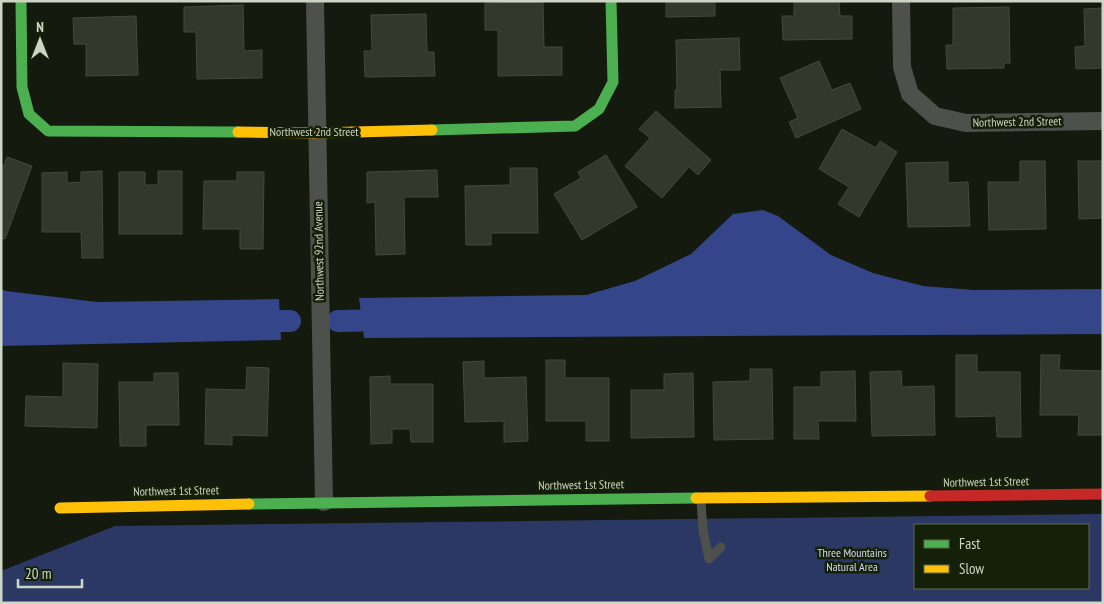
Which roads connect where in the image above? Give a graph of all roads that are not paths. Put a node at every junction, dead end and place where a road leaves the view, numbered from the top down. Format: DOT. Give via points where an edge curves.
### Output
graph roads {
  1 [pos="21,1"];
  2 [pos="315,1"];
  3 [pos="611,1"];
  4 [pos="901,1"];
  5 [pos="1103,121"];
  6 [pos="316,133"];
  7 [pos="1103,494"];
  8 [pos="701,498"];
  9 [pos="324,502"];
  10 [pos="60,508"];
  11 [pos="721,547"];
  1 -- 6 [label="street, Northwest 2nd Street" via="22,87 30,114 48,131"];
  2 -- 6 [label="street, Northwest 92nd Avenue"];
  3 -- 6 [label="street, Northwest 2nd Street" via="612,82 599,109 575,126"];
  4 -- 5 [label="street, Northwest 2nd Street" via="902,67 910,94 936,116 966,123"];
  6 -- 9 [label="street, Northwest 92nd Avenue"];
  7 -- 8 [label="street, Northwest 1st Street"];
  8 -- 9 [label="street, Northwest 1st Street"];
  8 -- 11 [label="lane" via="702,530 709,560"];
  9 -- 10 [label="street, Northwest 1st Street"];
}
